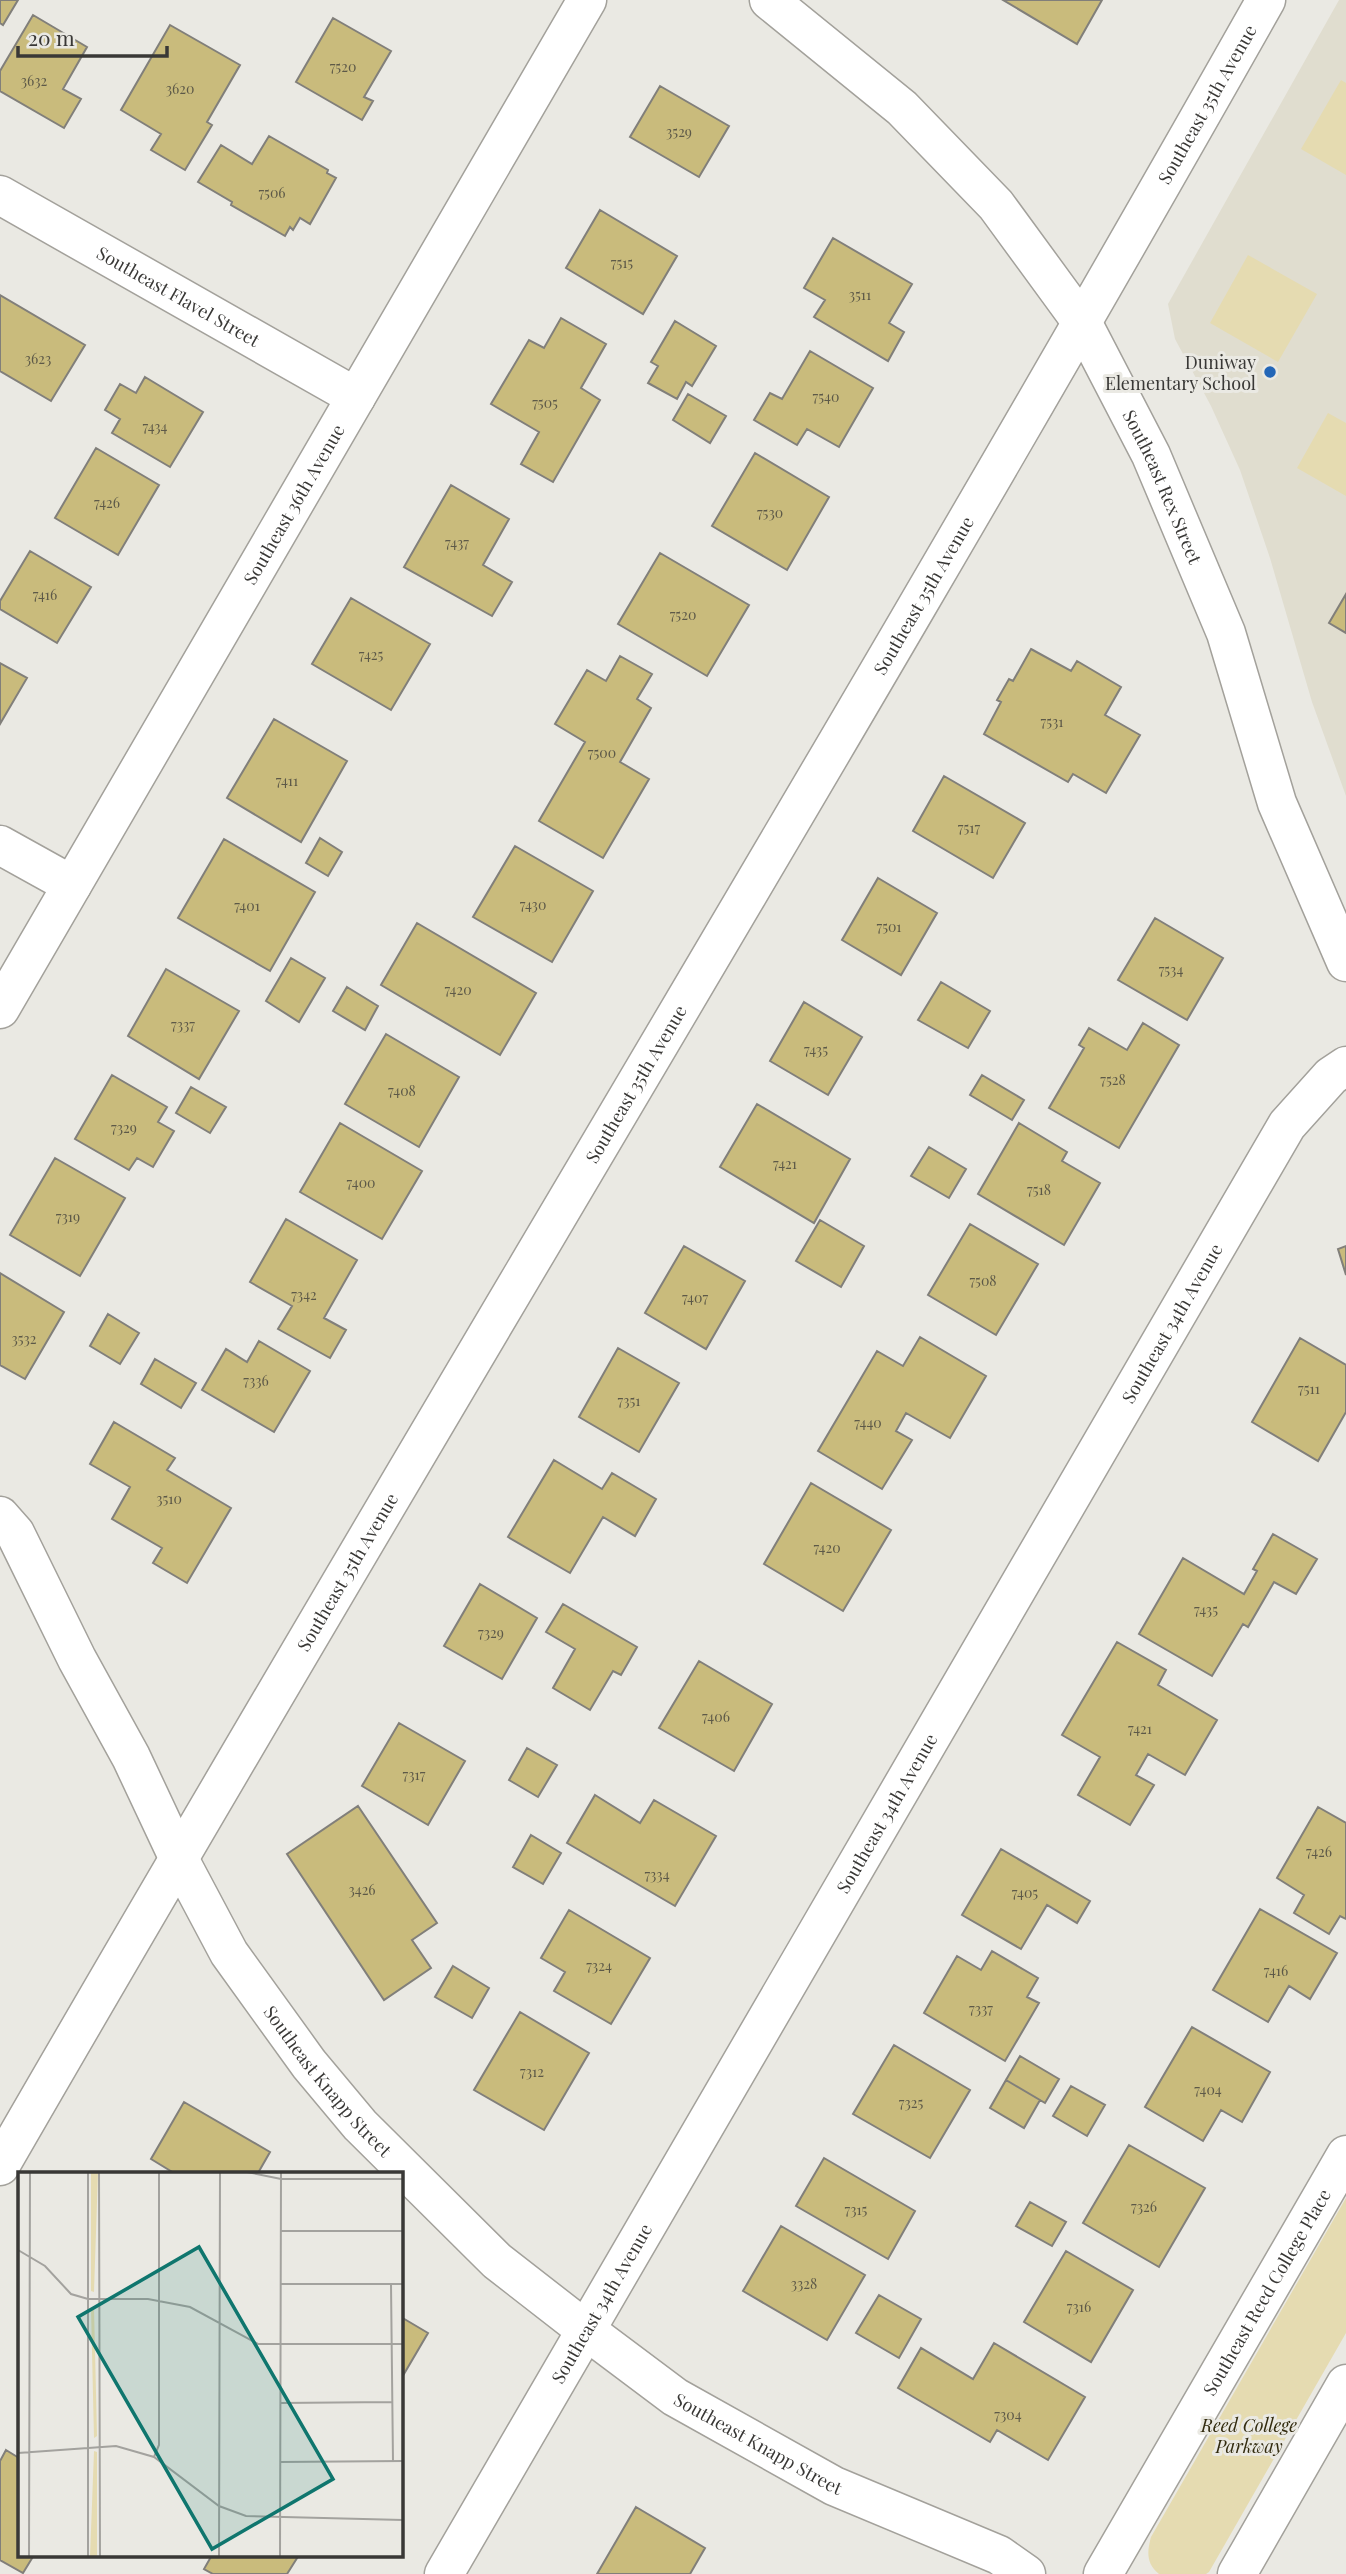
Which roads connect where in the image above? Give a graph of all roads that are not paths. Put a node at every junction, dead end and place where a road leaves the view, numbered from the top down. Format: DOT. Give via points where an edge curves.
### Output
graph roads {
  1 [pos="587,0"];
  2 [pos="769,0"];
  3 [pos="1266,0"];
  4 [pos="0,195"];
  5 [pos="1083,324"];
  6 [pos="356,397"];
  7 [pos="0,845"];
  8 [pos="72,886"];
  9 [pos="1346,962"];
  10 [pos="0,1009"];
  11 [pos="1346,1066"];
  12 [pos="0,1516"];
  13 [pos="178,1857"];
  14 [pos="1346,2155"];
  15 [pos="0,2166"];
  16 [pos="587,2331"];
  17 [pos="1346,2384"];
  18 [pos="444,2574"];
  19 [pos="1026,2574"];
  20 [pos="1103,2574"];
  21 [pos="1237,2574"];
  1 -- 6 [label="street, Southeast 36th Avenue"];
  2 -- 5 [label="street, Southeast Rex Street" via="902,108 996,205"];
  3 -- 5 [label="street, Southeast 35th Avenue"];
  4 -- 6 [label="street, Southeast Flavel Street"];
  5 -- 9 [label="street, Southeast Rex Street" via="1151,455 1226,633 1277,803"];
  5 -- 13 [label="street, Southeast 35th Avenue"];
  6 -- 8 [label="street, Southeast 36th Avenue"];
  7 -- 8 [label="street"];
  8 -- 10 [label="street, Southeast 36th Avenue"];
  11 -- 16 [label="street, Southeast 34th Avenue" via="1331,1076 1287,1125"];
  12 -- 13 [label="street, Southeast Knapp Street" via="15,1533"];
  13 -- 15 [label="street, Southeast 35th Avenue"];
  13 -- 16 [label="street, Southeast Knapp Street" via="229,1953 360,2126 497,2261"];
  14 -- 20 [label="street, Southeast Reed College Place"];
  16 -- 18 [label="street, Southeast 34th Avenue"];
  16 -- 19 [label="street, Southeast Knapp Street" via="675,2397 834,2486 999,2555"];
  17 -- 21 [label="street"];
}
